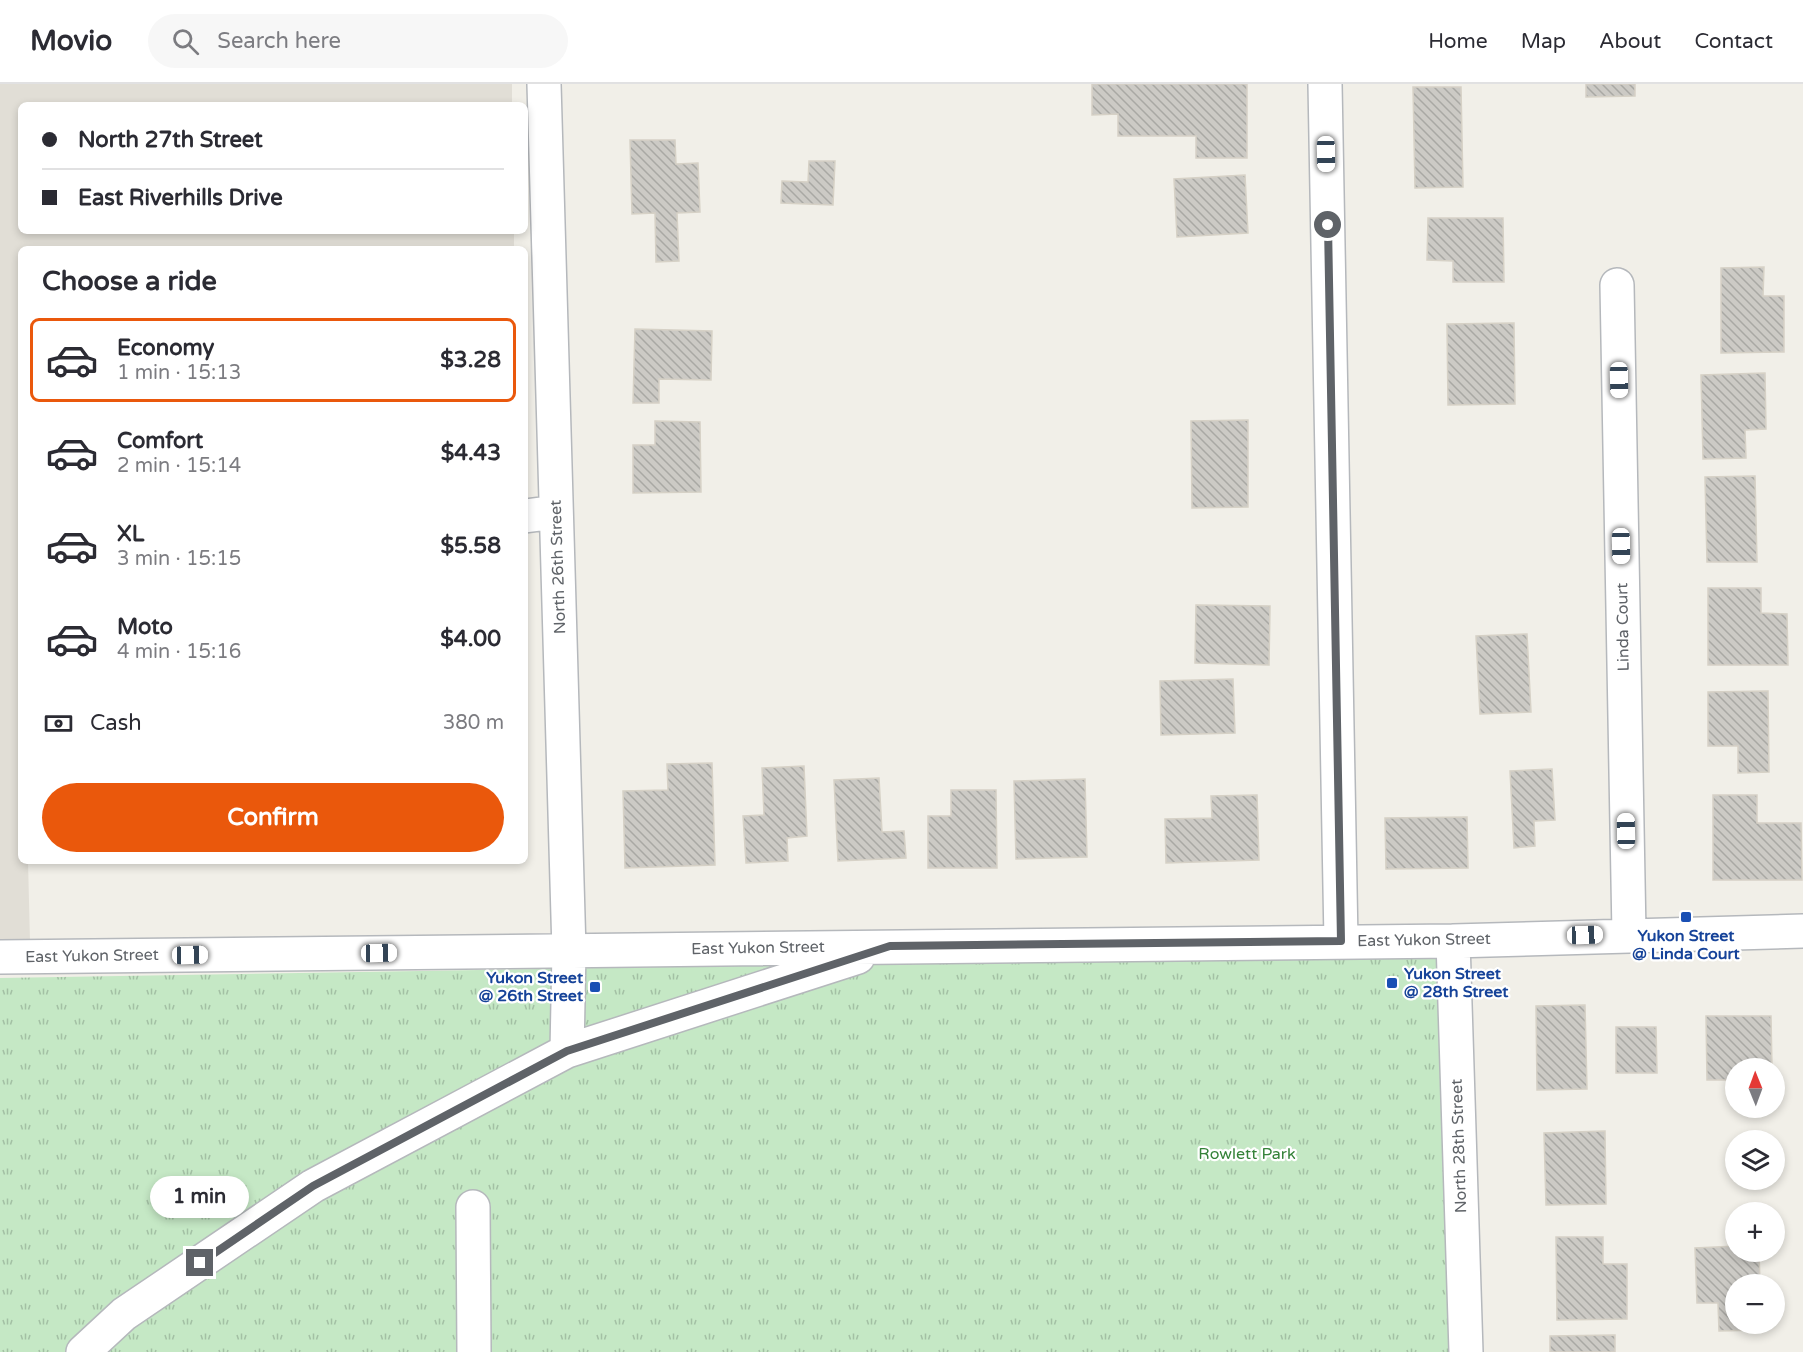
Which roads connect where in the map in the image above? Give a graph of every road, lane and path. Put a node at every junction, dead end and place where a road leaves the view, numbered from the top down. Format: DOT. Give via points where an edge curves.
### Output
graph roads {
  1 [pos="544,84"];
  2 [pos="1325,84"];
  3 [pos="1617,285"];
  4 [pos="541,514"];
  5 [pos="1803,931"];
  6 [pos="1629,934"];
  7 [pos="1341,941"];
  8 [pos="1453,941"];
  9 [pos="890,946"];
  10 [pos="569,951"];
  11 [pos="0,957"];
  12 [pos="567,1051"];
  13 [pos="473,1208"];
  14 [pos="83,1352"];
  15 [pos="474,1352"];
  16 [pos="1466,1352"];
  1 -- 4 [label="street, North 26th Street"];
  2 -- 7 [label="street"];
  3 -- 6 [label="street, Linda Court"];
  4 -- 10 [label="street, North 26th Street"];
  5 -- 6 [label="street, East Yukon Street"];
  6 -- 8 [label="street, East Yukon Street"];
  7 -- 8 [label="street, East Yukon Street"];
  7 -- 9 [label="street, East Yukon Street"];
  8 -- 16 [label="street, North 28th Street"];
  9 -- 10 [label="street, East Yukon Street"];
  9 -- 12 [label="street"];
  10 -- 11 [label="street, East Yukon Street"];
  10 -- 12 [label="street, North 26th Street"];
  12 -- 14 [label="street" via="313,1186 124,1314"];
  13 -- 15 [label="street"];
}
